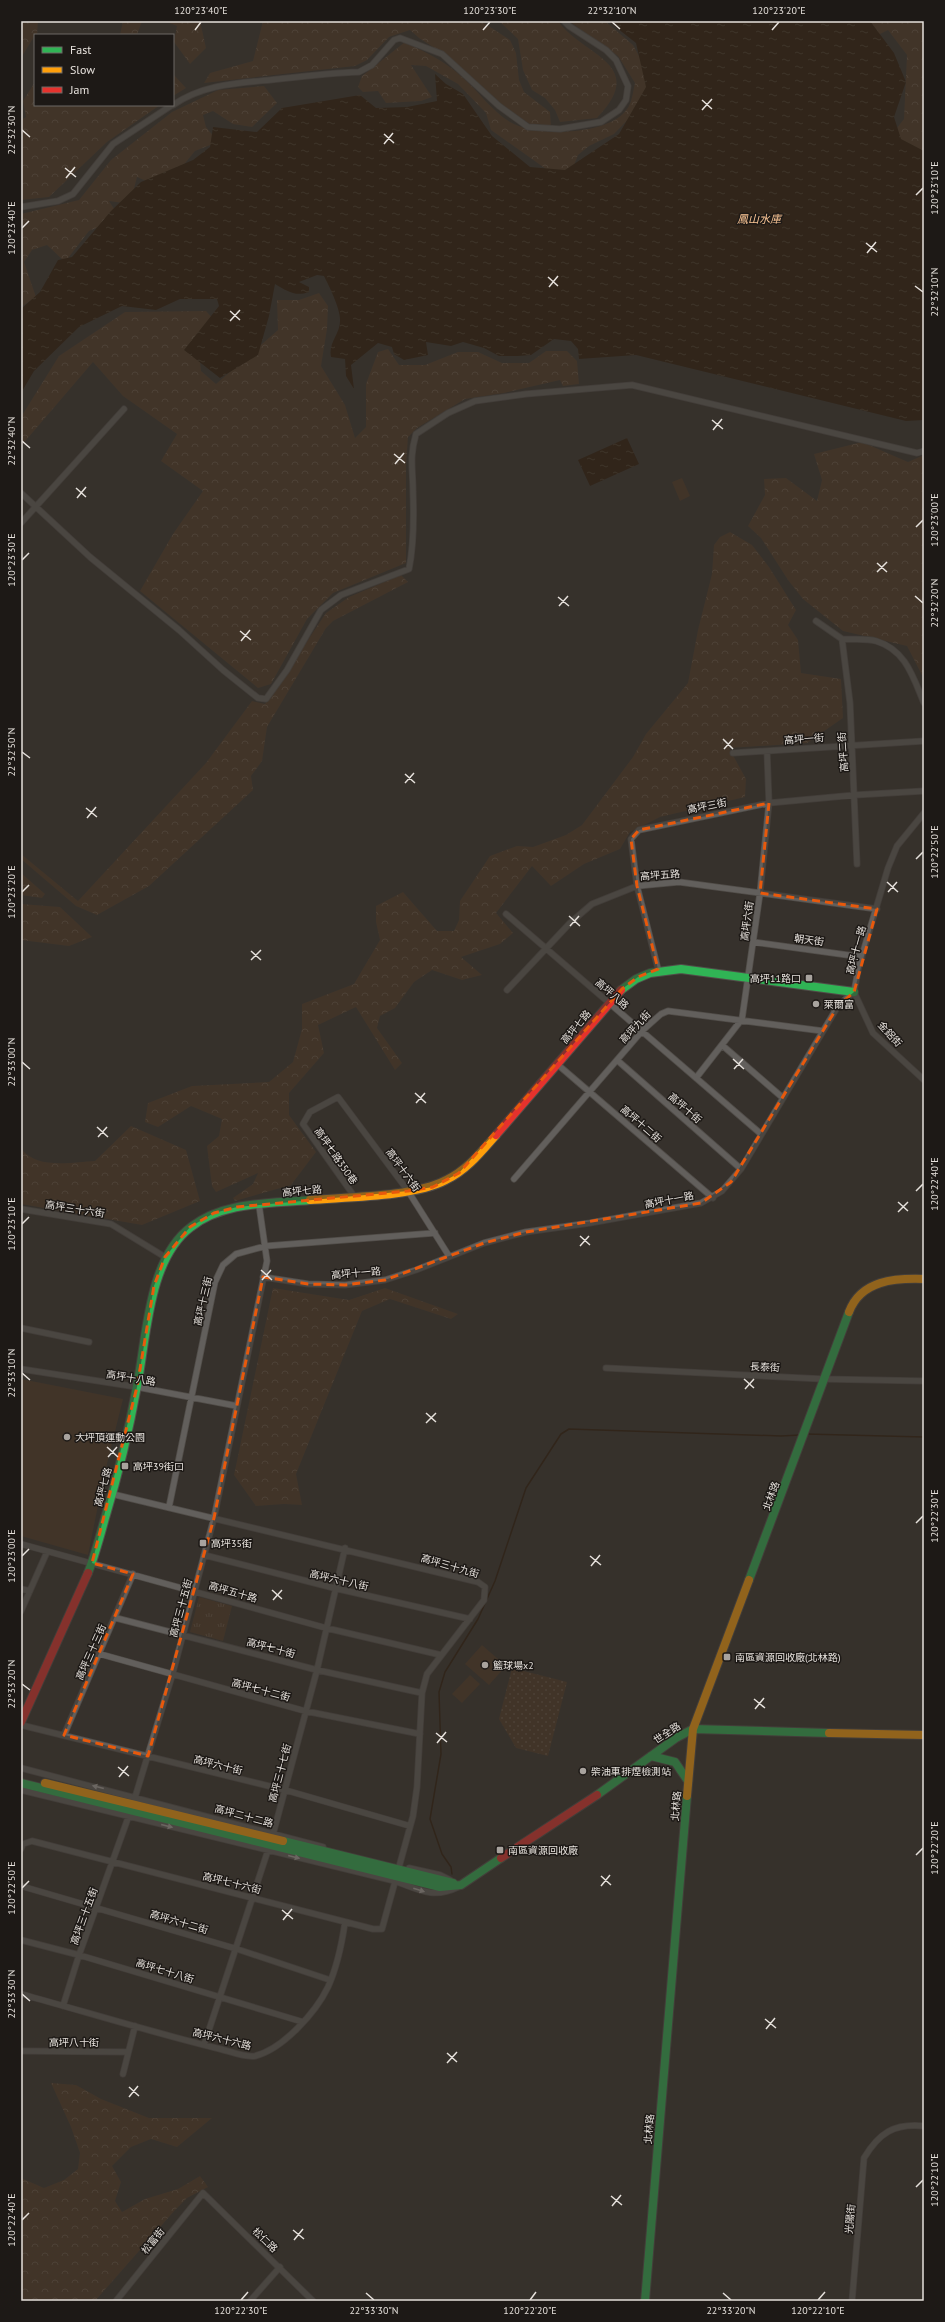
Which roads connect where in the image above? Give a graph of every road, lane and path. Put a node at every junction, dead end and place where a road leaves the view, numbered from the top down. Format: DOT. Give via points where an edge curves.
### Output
graph roads {
  1 [pos="564,21"];
  2 [pos="174,104"];
  3 [pos="171,106"];
  4 [pos="21,207"];
  5 [pos="124,409"];
  6 [pos="924,451"];
  7 [pos="21,494"];
  8 [pos="35,507"];
  9 [pos="21,523"];
  10 [pos="816,621"];
  11 [pos="842,639"];
  12 [pos="924,703"];
  13 [pos="924,741"];
  14 [pos="850,745"];
  15 [pos="767,751"];
  16 [pos="733,753"];
  17 [pos="924,791"];
  18 [pos="855,795"];
  19 [pos="769,803"];
  20 [pos="924,813"];
  21 [pos="857,864"];
  22 [pos="637,886"];
  23 [pos="760,893"];
  24 [pos="877,909"];
  25 [pos="506,914"];
  26 [pos="753,942"];
  27 [pos="546,948"];
  28 [pos="862,957"];
  29 [pos="658,970"];
  30 [pos="749,977"];
  31 [pos="507,990"];
  32 [pos="854,992"];
  33 [pos="609,1003"];
  34 [pos="742,1019"];
  35 [pos="642,1031"];
  36 [pos="824,1031"];
  37 [pos="722,1045"];
  38 [pos="617,1060"];
  39 [pos="557,1064"];
  40 [pos="696,1078"];
  41 [pos="924,1080"];
  42 [pos="589,1092"];
  43 [pos="338,1097"];
  44 [pos="783,1098"];
  45 [pos="761,1134"];
  46 [pos="741,1168"];
  47 [pos="514,1179"];
  48 [pos="408,1191"];
  49 [pos="354,1196"];
  50 [pos="713,1198"];
  51 [pos="260,1205"];
  52 [pos="21,1209"];
  53 [pos="435,1233"];
  54 [pos="266,1246"];
  55 [pos="449,1256"];
  56 [pos="165,1257"];
  57 [pos="263,1277"];
  58 [pos="924,1278"];
  59 [pos="21,1328"];
  60 [pos="89,1342"];
  61 [pos="606,1368"];
  62 [pos="21,1369"];
  63 [pos="823,1379"];
  64 [pos="924,1381"];
  65 [pos="137,1387"];
  66 [pos="192,1398"];
  67 [pos="237,1406"];
  68 [pos="112,1494"];
  69 [pos="169,1508"];
  70 [pos="214,1518"];
  71 [pos="21,1544"];
  72 [pos="345,1548"];
  73 [pos="47,1552"];
  74 [pos="204,1555"];
  75 [pos="92,1563"];
  76 [pos="133,1574"];
  77 [pos="334,1588"];
  78 [pos="21,1589"];
  79 [pos="30,1591"];
  80 [pos="195,1591"];
  81 [pos="21,1611"];
  82 [pos="116,1618"];
  83 [pos="470,1618"];
  84 [pos="326,1628"];
  85 [pos="184,1634"];
  86 [pos="100,1654"];
  87 [pos="441,1655"];
  88 [pos="317,1670"];
  89 [pos="172,1676"];
  90 [pos="422,1693"];
  91 [pos="305,1711"];
  92 [pos="21,1722"];
  93 [pos="21,1725"];
  94 [pos="693,1729"];
  95 [pos="420,1734"];
  96 [pos="64,1735"];
  97 [pos="924,1735"];
  98 [pos="148,1756"];
  99 [pos="651,1756"];
  100 [pos="21,1768"];
  101 [pos="21,1777"];
  102 [pos="688,1780"];
  103 [pos="21,1783"];
  104 [pos="21,1790"];
  105 [pos="285,1790"];
  106 [pos="133,1807"];
  107 [pos="410,1826"];
  108 [pos="271,1842"];
  109 [pos="21,1849"];
  110 [pos="113,1862"];
  111 [pos="397,1873"];
  112 [pos="461,1885"];
  113 [pos="21,1886"];
  114 [pos="253,1898"];
  115 [pos="97,1908"];
  116 [pos="345,1922"];
  117 [pos="21,1940"];
  118 [pos="236,1949"];
  119 [pos="79,1955"];
  120 [pos="330,1980"];
  121 [pos="21,1994"];
  122 [pos="220,1997"];
  123 [pos="63,2006"];
  124 [pos="303,2022"];
  125 [pos="135,2026"];
  126 [pos="204,2045"];
  127 [pos="21,2051"];
  128 [pos="128,2052"];
  129 [pos="123,2074"];
  130 [pos="924,2126"];
  131 [pos="203,2193"];
  132 [pos="280,2267"];
  133 [pos="116,2301"];
  134 [pos="250,2301"];
  135 [pos="313,2301"];
  136 [pos="646,2301"];
  137 [pos="852,2301"];
  1 -- 2 [label="street" via="616,60 628,86 626,100 619,110 601,122 560,129 528,127 499,106 442,54 400,38 394,40 372,64 359,72 223,85 200,90"];
  3 -- 4 [label="street" via="113,144 73,194 58,201"];
  5 -- 8 [label="street"];
  6 -- 8 [label="street" via="917,453 632,385 475,401 448,413 416,434 411,452 414,491 409,569 341,595 321,610 287,670 266,699 258,698 223,670"];
  7 -- 8 [label="street"];
  8 -- 9 [label="street"];
  10 -- 11 [label="street"];
  11 -- 12 [label="street" via="875,641 900,655 907,664"];
  11 -- 14 [label="street, 高坪二街" via="850,703"];
  13 -- 14 [label="street, 高坪一街"];
  14 -- 15 [label="street, 高坪一街"];
  14 -- 18 [label="street, 高坪二街"];
  15 -- 16 [label="street, 高坪一街"];
  15 -- 19 [label="street, 高坪六街"];
  17 -- 18 [label="street, 高坪三街"];
  18 -- 19 [label="street, 高坪三街"];
  18 -- 21 [label="street, 高坪二街"];
  19 -- 22 [label="street, 高坪三街" via="639,830 631,839"];
  19 -- 23 [label="street, 高坪六街"];
  20 -- 24 [label="street, 高坪十一路" via="897,846"];
  22 -- 23 [label="street, 高坪五路" via="679,882"];
  22 -- 27 [label="street, 高坪五路" via="592,904"];
  22 -- 29 [label="street, 高坪三街"];
  23 -- 24 [label="street, 高坪五路"];
  23 -- 26 [label="street, 高坪六街"];
  24 -- 28 [label="street, 高坪十一路"];
  25 -- 27 [label="street, 高坪八路"];
  26 -- 28 [label="street, 朝天街"];
  26 -- 30 [label="street, 高坪六街"];
  27 -- 31 [label="street, 高坪五路"];
  27 -- 33 [label="street, 高坪八路"];
  28 -- 32 [label="street, 高坪十一路"];
  29 -- 30 [label="street, 高坪七路" via="681,969"];
  29 -- 33 [label="street, 高坪七路" via="638,977"];
  30 -- 32 [label="street, 高坪七路"];
  30 -- 34 [label="street, 高坪六街"];
  32 -- 36 [label="street, 高坪十一路" via="838,1006"];
  32 -- 41 [label="street, 金鋁街" via="873,1033"];
  33 -- 35 [label="street, 高坪八路"];
  33 -- 39 [label="street, 高坪七路"];
  34 -- 35 [label="street, 高坪九街" via="668,1011"];
  34 -- 36 [label="street, 高坪九街"];
  34 -- 37 [label="street, 高坪六街"];
  35 -- 38 [label="street, 高坪九街"];
  35 -- 40 [label="street, 高坪八路"];
  36 -- 44 [label="street, 高坪十一路"];
  37 -- 40 [label="street, 高坪六街"];
  37 -- 44 [label="street"];
  38 -- 42 [label="street, 高坪九街"];
  38 -- 46 [label="street, 高坪十街"];
  39 -- 42 [label="street, 高坪十二街"];
  39 -- 48 [label="street, 高坪七路" via="477,1157 459,1174 437,1186"];
  40 -- 45 [label="street, 高坪八路"];
  42 -- 47 [label="street, 高坪九街"];
  42 -- 50 [label="street, 高坪十二街"];
  43 -- 48 [label="street, 高坪十六街"];
  43 -- 49 [label="street, 高坪七路350巷" via="310,1112 303,1124"];
  44 -- 45 [label="street, 高坪十一路"];
  45 -- 46 [label="street, 高坪十一路"];
  46 -- 50 [label="street, 高坪十一路" via="731,1182"];
  48 -- 49 [label="street, 高坪七路"];
  48 -- 53 [label="street, 高坪十六街"];
  49 -- 51 [label="street, 高坪七路"];
  50 -- 55 [label="street, 高坪十一路" via="660,1212 526,1232"];
  51 -- 54 [label="street, 高坪三十五街"];
  51 -- 56 [label="street, 高坪七路" via="214,1213 190,1227"];
  52 -- 56 [label="street, 高坪三十六街" via="111,1224"];
  53 -- 54 [label="street, 高坪十三街"];
  53 -- 55 [label="street, 高坪十六街"];
  54 -- 57 [label="street, 高坪三十五街" via="267,1261"];
  54 -- 66 [label="street, 高坪十三街" via="236,1254 223,1265 215,1282"];
  55 -- 57 [label="street, 高坪十一路" via="385,1280 345,1285 308,1284"];
  56 -- 65 [label="street, 高坪七路" via="154,1286"];
  57 -- 67 [label="street, 高坪三十五街"];
  58 -- 63 [label="street, 北林路" via="879,1281 862,1294 851,1308"];
  59 -- 60 [label="street"];
  61 -- 63 [label="street, 長泰街"];
  62 -- 65 [label="street, 高坪十八路"];
  63 -- 64 [label="street, 長泰街"];
  63 -- 94 [label="street, 北林路"];
  65 -- 66 [label="street, 高坪十八路"];
  65 -- 68 [label="street, 高坪七路"];
  66 -- 67 [label="street, 高坪十八路"];
  66 -- 69 [label="street, 高坪十三街"];
  67 -- 70 [label="street, 高坪三十五街"];
  68 -- 69 [label="street, 高坪三十九街"];
  68 -- 75 [label="street, 高坪七路"];
  69 -- 70 [label="street, 高坪三十九街"];
  70 -- 72 [label="street, 高坪三十九街"];
  70 -- 74 [label="street, 高坪三十五街"];
  71 -- 73 [label="street, 高坪五十路"];
  72 -- 77 [label="street, 高坪三十七街"];
  72 -- 83 [label="street, 高坪三十九街" via="478,1582 485,1587 484,1600"];
  73 -- 75 [label="street, 高坪五十路"];
  73 -- 79 [label="street"];
  74 -- 77 [label="street, 高坪六十八街"];
  74 -- 80 [label="street, 高坪三十五街"];
  75 -- 76 [label="street, 高坪五十路"];
  75 -- 92 [label="street, 高坪七路"];
  76 -- 80 [label="street, 高坪五十路"];
  76 -- 82 [label="street, 高坪三十三街"];
  77 -- 83 [label="street, 高坪六十八街"];
  77 -- 84 [label="street, 高坪三十七街"];
  78 -- 79 [label="street"];
  79 -- 81 [label="street"];
  80 -- 84 [label="street, 高坪五十路"];
  80 -- 85 [label="street, 高坪三十五街"];
  82 -- 85 [label="street, 高坪七十街"];
  82 -- 86 [label="street, 高坪三十三街"];
  83 -- 87 [label="street, 高坪三十九街"];
  84 -- 87 [label="street, 高坪五十路"];
  84 -- 88 [label="street, 高坪三十七街"];
  85 -- 88 [label="street, 高坪七十街"];
  85 -- 89 [label="street, 高坪三十五街"];
  86 -- 89 [label="street, 高坪七十二街"];
  86 -- 96 [label="street, 高坪三十三街"];
  87 -- 90 [label="street, 高坪三十九街" via="427,1674"];
  88 -- 90 [label="street, 高坪七十街"];
  88 -- 91 [label="street, 高坪三十七街"];
  89 -- 91 [label="street, 高坪七十二街"];
  89 -- 98 [label="street, 高坪三十五街"];
  90 -- 95 [label="street, 高坪三十九街"];
  91 -- 95 [label="street, 高坪七十二街"];
  91 -- 105 [label="street, 高坪三十七街"];
  93 -- 96 [label="street, 高坪六十街"];
  94 -- 97 [label="street, 世全路"];
  94 -- 99 [label="street, 世全路"];
  94 -- 102 [label="street, 北林路"];
  95 -- 107 [label="street, 高坪三十九街" via="417,1787"];
  96 -- 98 [label="street, 高坪六十街"];
  98 -- 105 [label="street, 高坪六十街"];
  98 -- 106 [label="street, 高坪三十五街"];
  99 -- 102 [label="street" via="675,1762"];
  99 -- 112 [label="street, 世全路" via="587,1802"];
  106 -- 100 [label="street, 高坪二十二路, one-way"];
  101 -- 106 [label="street, 高坪二十二路"];
  102 -- 136 [label="street, 北林路"];
  103 -- 106 [label="street, 高坪二十二路"];
  104 -- 106 [label="street, 高坪二十二路"];
  105 -- 107 [label="street, 高坪六十街"];
  105 -- 108 [label="street, 高坪三十七街"];
  106 -- 108 [label="street, 高坪二十二路"];
  106 -- 108 [label="street, 高坪二十二路, one-way"];
  106 -- 110 [label="street, 高坪三十五街"];
  107 -- 111 [label="street, 高坪三十九街"];
  108 -- 111 [label="street, 高坪二十二路"];
  108 -- 111 [label="street, 高坪二十二路, one-way"];
  108 -- 114 [label="street, 高坪三十七街"];
  109 -- 110 [label="street, 高坪七十六街" via="23,1844 32,1841"];
  110 -- 114 [label="street, 高坪七十六街"];
  110 -- 115 [label="street, 高坪三十五街"];
  111 -- 112 [label="street, 高坪二十二路"];
  111 -- 112 [label="street, 高坪二十二路, one-way" via="422,1891 437,1894 446,1893"];
  111 -- 116 [label="street, 高坪七十六街" via="382,1929"];
  113 -- 115 [label="street, 高坪六十二街"];
  114 -- 116 [label="street, 高坪七十六街"];
  114 -- 118 [label="street, 高坪三十七街"];
  115 -- 118 [label="street, 高坪六十二街"];
  115 -- 119 [label="street, 高坪三十五街"];
  116 -- 120 [label="street, 高坪六十六路"];
  117 -- 119 [label="street, 高坪七十八街"];
  118 -- 120 [label="street, 高坪六十二街"];
  118 -- 122 [label="street, 高坪三十七街"];
  119 -- 122 [label="street, 高坪七十八街"];
  119 -- 123 [label="street, 高坪三十五街"];
  120 -- 124 [label="street, 高坪六十六路" via="320,2000"];
  121 -- 123 [label="street, 高坪六十六路"];
  122 -- 124 [label="street, 高坪七十八街"];
  122 -- 126 [label="street, 高坪三十七街"];
  123 -- 125 [label="street, 高坪六十六路"];
  124 -- 126 [label="street, 高坪六十六路" via="266,2052 254,2056"];
  125 -- 126 [label="street, 高坪六十六路"];
  125 -- 128 [label="street"];
  127 -- 128 [label="street, 高坪八十街"];
  128 -- 129 [label="street"];
  130 -- 137 [label="street, 光陽街" via="907,2124 889,2131 874,2142 864,2158"];
  131 -- 132 [label="street, 松仁路"];
  131 -- 133 [label="street, 松富街"];
  132 -- 134 [label="street"];
  132 -- 135 [label="street, 松仁路"];
}
